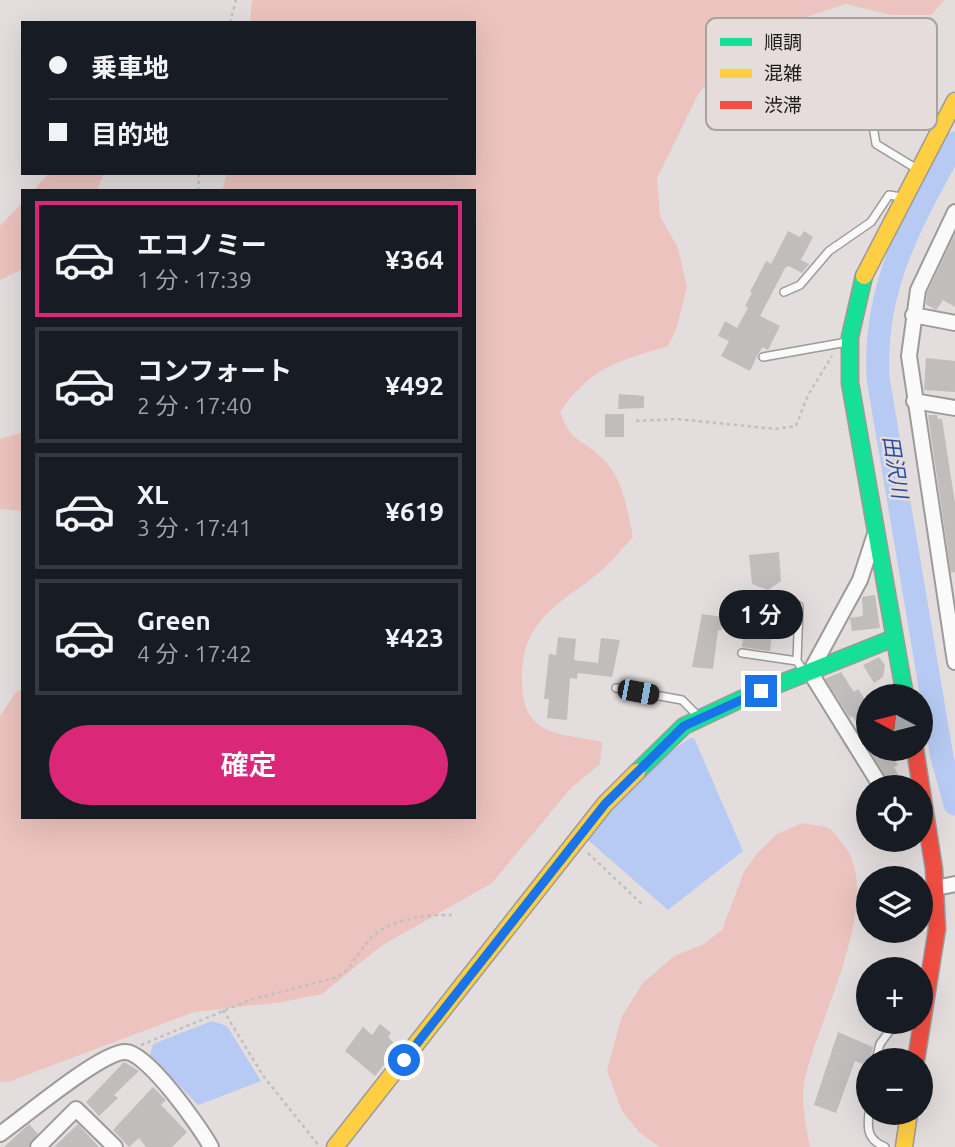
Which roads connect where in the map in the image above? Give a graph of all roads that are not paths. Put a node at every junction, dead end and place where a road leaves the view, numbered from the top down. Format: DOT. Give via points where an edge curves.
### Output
graph roads {
  1 [pos="955,101"];
  2 [pos="874,132"];
  3 [pos="918,169"];
  4 [pos="902,197"];
  5 [pos="955,212"];
  6 [pos="784,292"];
  7 [pos="913,315"];
  8 [pos="955,323"];
  9 [pos="848,345"];
  10 [pos="763,357"];
  11 [pos="914,401"];
  12 [pos="955,408"];
  13 [pos="876,529"];
  14 [pos="799,606"];
  15 [pos="894,638"];
  16 [pos="953,641"];
  17 [pos="742,653"];
  18 [pos="955,662"];
  19 [pos="804,669"];
  20 [pos="903,684"];
  21 [pos="617,688"];
  22 [pos="701,718"];
  23 [pos="917,761"];
  24 [pos="873,775"];
  25 [pos="929,852"];
  26 [pos="931,855"];
  27 [pos="955,884"];
  28 [pos="936,888"];
  29 [pos="931,957"];
  30 [pos="869,1125"];
  31 [pos="907,1125"];
  32 [pos="0,1134"];
  33 [pos="38,1147"];
  34 [pos="115,1147"];
  35 [pos="211,1147"];
  36 [pos="335,1147"];
  37 [pos="885,1147"];
  38 [pos="904,1147"];
  1 -- 3 [label="street"];
  2 -- 3 [label="lane" via="876,145"];
  3 -- 4 [label="street"];
  4 -- 6 [label="lane" via="889,195 871,222 829,251 800,285"];
  4 -- 9 [label="street" via="868,263"];
  5 -- 7 [label="street" via="924,273"];
  7 -- 8 [label="street"];
  7 -- 11 [label="street" via="909,356"];
  9 -- 10 [label="lane"];
  9 -- 13 [label="street" via="850,383"];
  11 -- 12 [label="street"];
  11 -- 16 [label="street"];
  13 -- 15 [label="street"];
  13 -- 19 [label="street" via="860,580"];
  14 -- 19 [label="lane"];
  15 -- 19 [label="street"];
  15 -- 20 [label="street"];
  16 -- 18 [label="street"];
  17 -- 19 [label="lane"];
  19 -- 22 [label="street"];
  19 -- 24 [label="street"];
  21 -- 22 [label="lane" via="682,700"];
  22 -- 36 [label="street" via="684,726 630,777"];
  23 -- 26 [label="street"];
  25 -- 26 [label="street"];
  26 -- 28 [label="street"];
  27 -- 28 [label="street"];
  28 -- 29 [label="street" via="937,929"];
  30 -- 37 [label="lane" via="872,1139"];
  31 -- 38 [label="street"];
  32 -- 35 [label="street" via="110,1055 130,1053 189,1113"];
  33 -- 34 [label="street" via="76,1110"];
}
